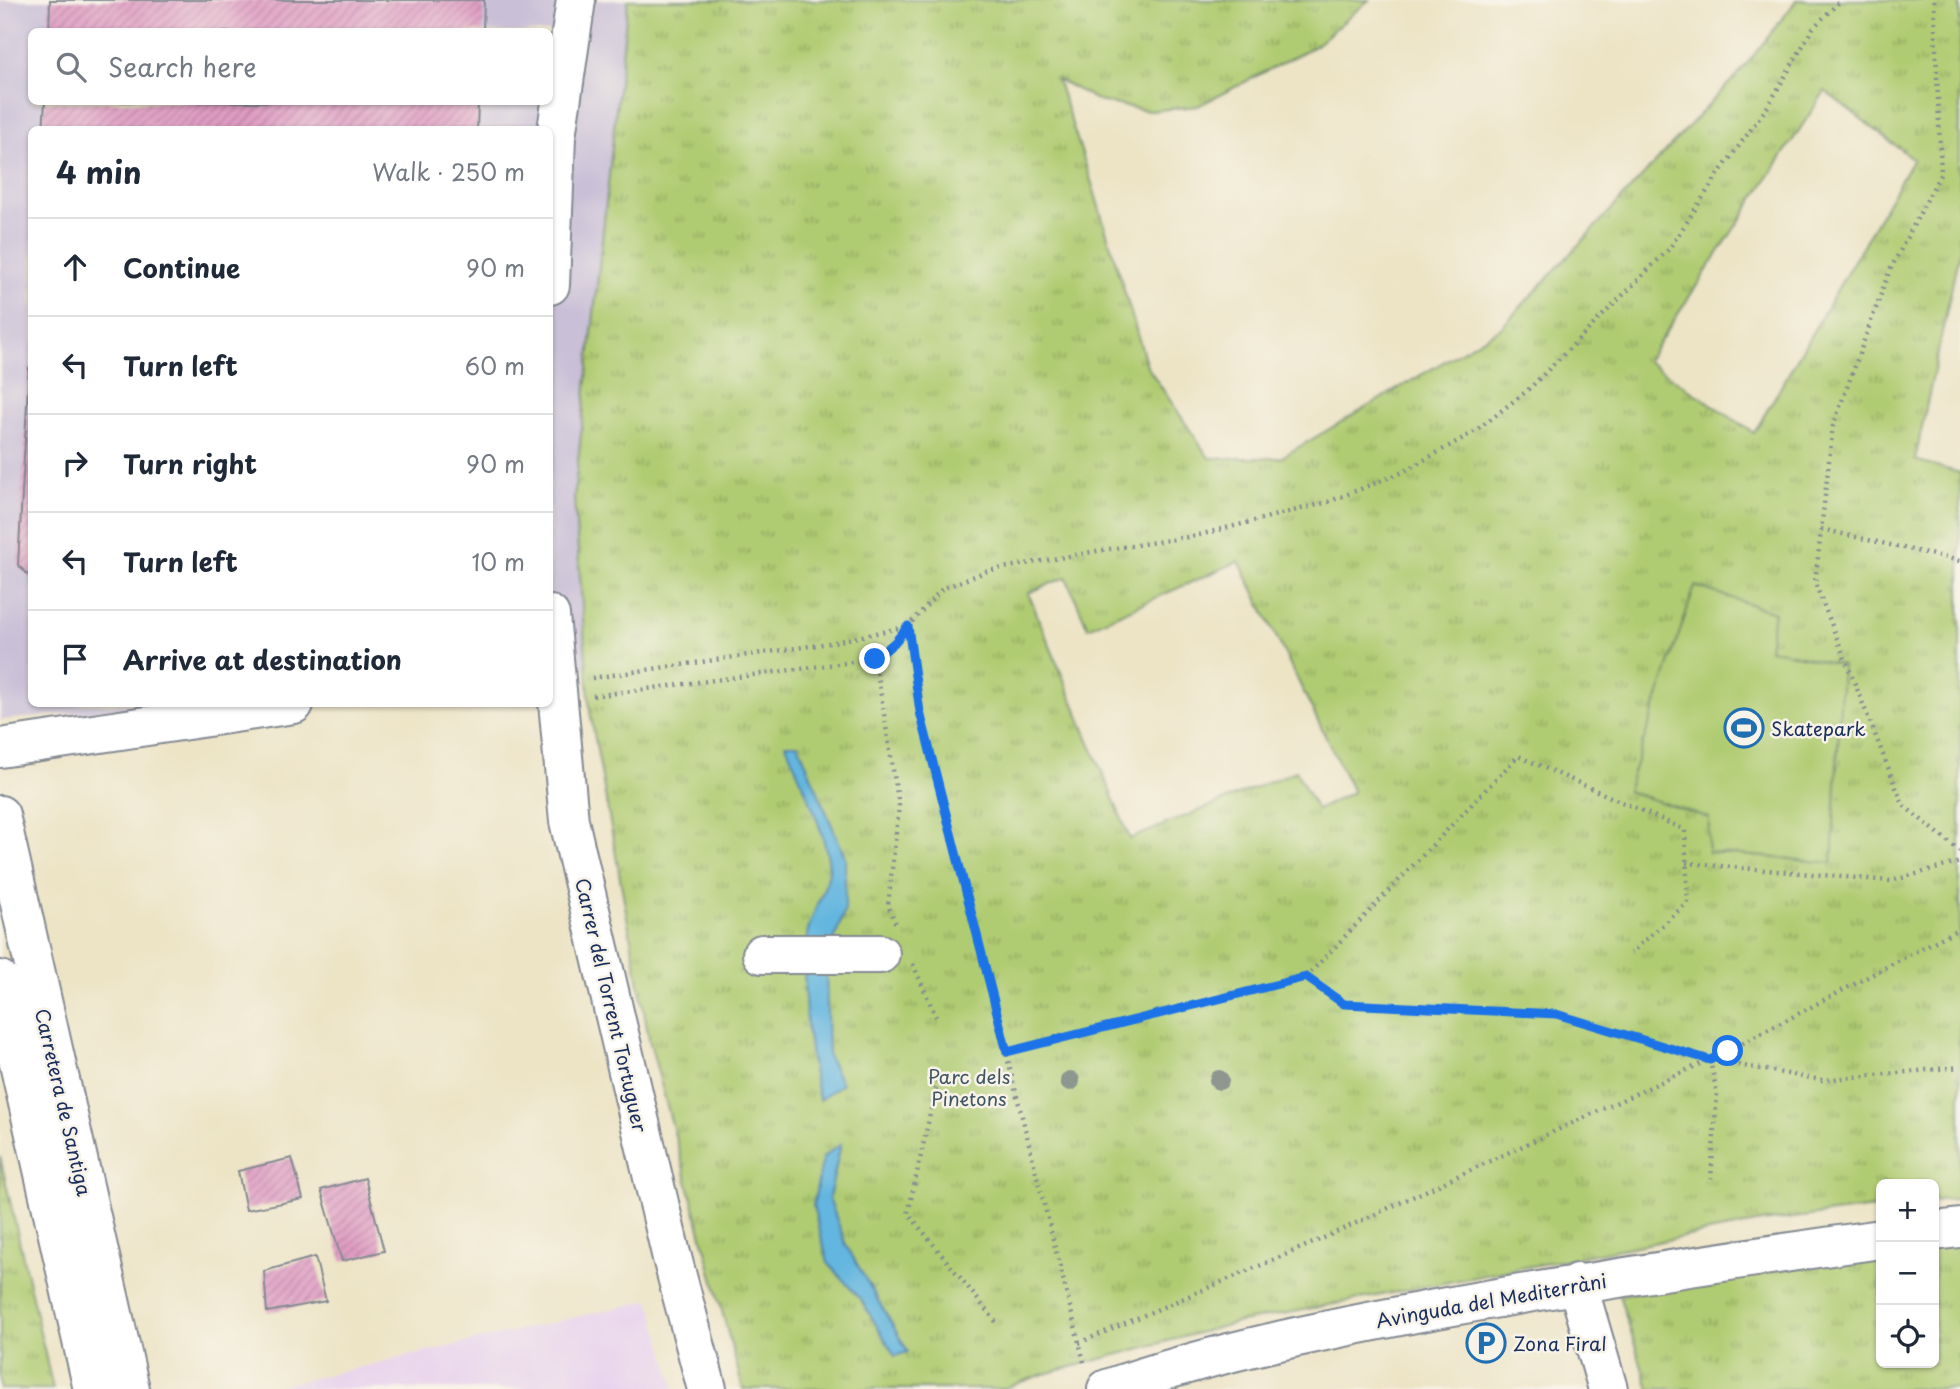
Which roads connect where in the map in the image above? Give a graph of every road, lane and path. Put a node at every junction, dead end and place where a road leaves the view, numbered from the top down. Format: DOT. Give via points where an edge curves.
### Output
graph roads {
  1 [pos="576,0"];
  2 [pos="1842,0"];
  3 [pos="1934,0"];
  4 [pos="553,211"];
  5 [pos="1821,529"];
  6 [pos="1960,561"];
  7 [pos="908,626"];
  8 [pos="875,659"];
  9 [pos="554,679"];
  10 [pos="274,707"];
  11 [pos="0,748"];
  12 [pos="0,815"];
  13 [pos="1960,850"];
  14 [pos="1960,862"];
  15 [pos="1686,863"];
  16 [pos="1960,928"];
  17 [pos="896,946"];
  18 [pos="1631,953"];
  19 [pos="762,954"];
  20 [pos="1306,977"];
  21 [pos="0,981"];
  22 [pos="936,1017"];
  23 [pos="1007,1052"];
  24 [pos="1710,1060"];
  25 [pos="1960,1068"];
  26 [pos="939,1074"];
  27 [pos="1711,1179"];
  28 [pos="1960,1228"];
  29 [pos="1939,1230"];
  30 [pos="1876,1239"];
  31 [pos="1577,1283"];
  32 [pos="996,1322"];
  33 [pos="93,1389"];
  34 [pos="130,1389"];
  35 [pos="707,1389"];
  36 [pos="1107,1389"];
  37 [pos="1608,1389"];
  1 -- 4 [label="street" via="556,137"];
  2 -- 7 [label="path" via="1812,28 1768,106 1669,249 1528,390 1474,432 1403,472 1292,513 1195,536 987,571 942,589"];
  3 -- 5 [label="path" via="1941,173 1889,272 1833,426"];
  5 -- 6 [label="path"];
  5 -- 13 [label="path" via="1815,583 1903,805"];
  7 -- 8 [label="path"];
  7 -- 9 [label="path" via="830,643"];
  7 -- 23 [label="path" via="920,712"];
  8 -- 9 [label="path"];
  8 -- 17 [label="path" via="899,806 888,905"];
  9 -- 35 [label="street, Carrer del Torrent Tortuguer" via="569,821"];
  10 -- 11 [label="street"];
  12 -- 34 [label="street, Carretera de Santiga"];
  14 -- 15 [label="path" via="1891,881"];
  15 -- 18 [label="path" via="1688,902"];
  15 -- 20 [label="path" via="1685,830 1518,756"];
  16 -- 24 [label="path"];
  17 -- 19 [label="street"];
  17 -- 22 [label="path"];
  20 -- 23 [label="path"];
  20 -- 24 [label="path" via="1344,1004 1556,1014"];
  21 -- 33 [label="street"];
  23 -- 24 [label="path" via="1079,1343 1315,1241"];
  24 -- 25 [label="path" via="1822,1080"];
  24 -- 27 [label="path" via="1717,1093"];
  26 -- 32 [label="path" via="908,1213"];
  28 -- 29 [label="street"];
  30 -- 31 [label="street, Avinguda del Mediterràni"];
  31 -- 36 [label="street, Avinguda del Mediterràni" via="1304,1334"];
  31 -- 37 [label="street"];
}
